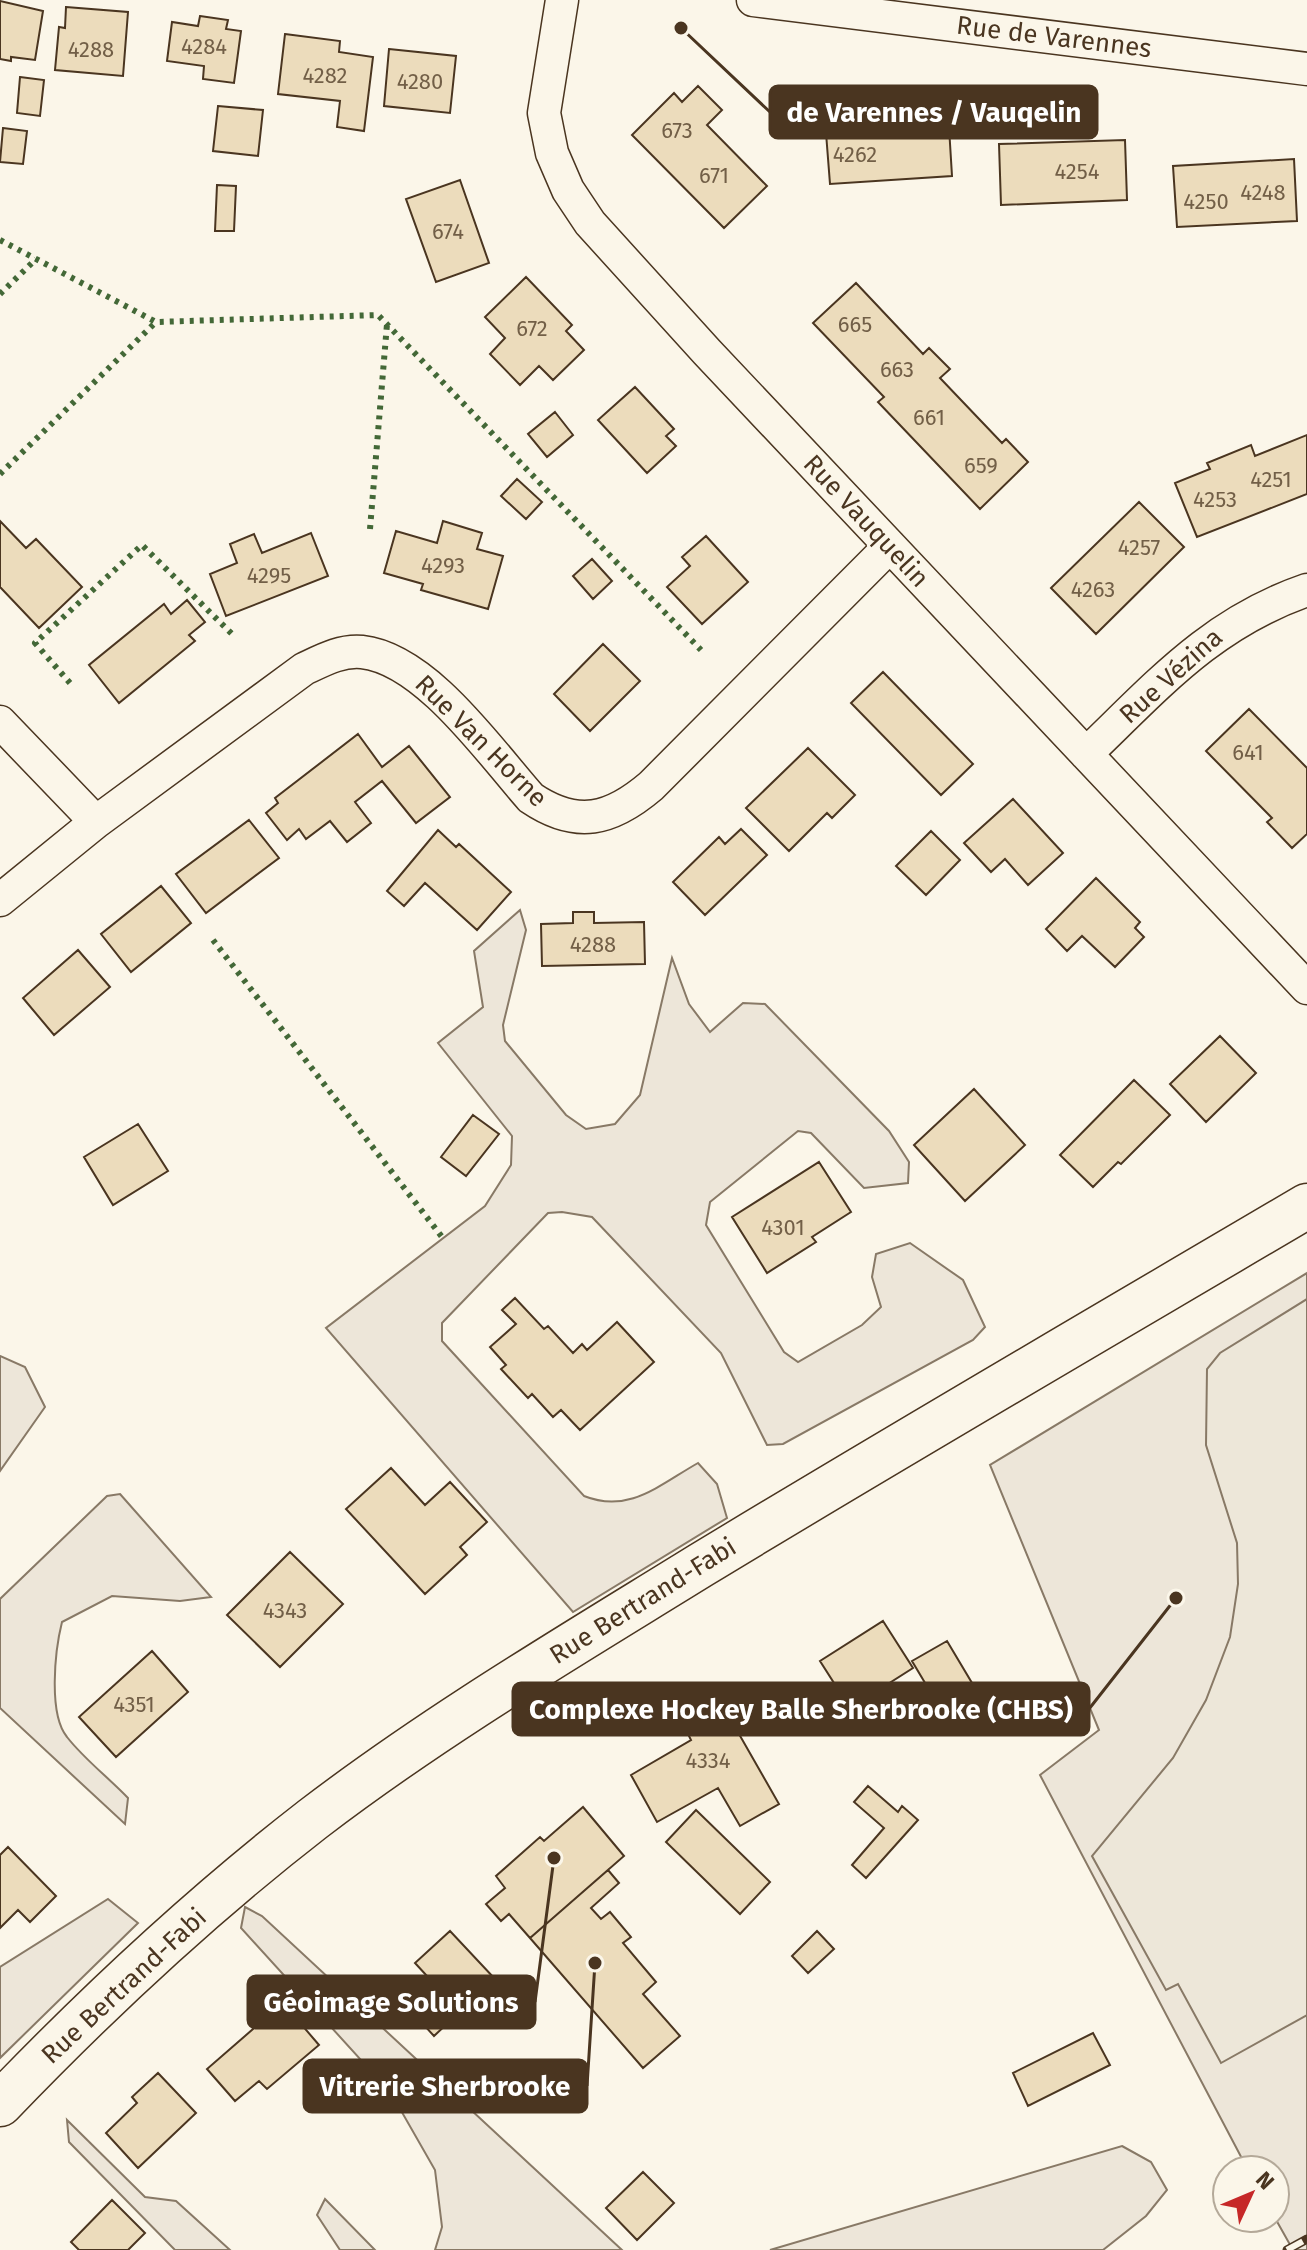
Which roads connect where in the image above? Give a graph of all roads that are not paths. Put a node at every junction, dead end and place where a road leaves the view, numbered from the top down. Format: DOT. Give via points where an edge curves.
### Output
graph roads {
  1 [pos="562,0"];
  2 [pos="753,0"];
  3 [pos="1307,69"];
  4 [pos="890,546"];
  5 [pos="1307,590"];
  6 [pos="0,722"];
  7 [pos="1086,754"];
  8 [pos="96,822"];
  9 [pos="0,900"];
  10 [pos="1307,988"];
  11 [pos="1307,1206"];
  12 [pos="0,2104"];
  1 -- 4 [label="street, Rue Vauquelin" via="544,113 552,153 568,190 611,247"];
  2 -- 3 [label="street, Rue de Varennes"];
  4 -- 7 [label="street, Rue Vauquelin"];
  4 -- 8 [label="street, Rue Van Horne" via="651,786 628,805 604,815 579,818 551,812 531,798 430,685 404,665 359,652 333,655 304,669"];
  5 -- 7 [label="street, Rue Vézina" via="1227,626"];
  6 -- 8 [label="street"];
  7 -- 10 [label="street, Rue Vauquelin"];
  8 -- 9 [label="street, Rue Van Horne"];
  11 -- 12 [label="street, Rue Bertrand-Fabi" via="830,1486 416,1747 314,1818 160,1949"];
}
